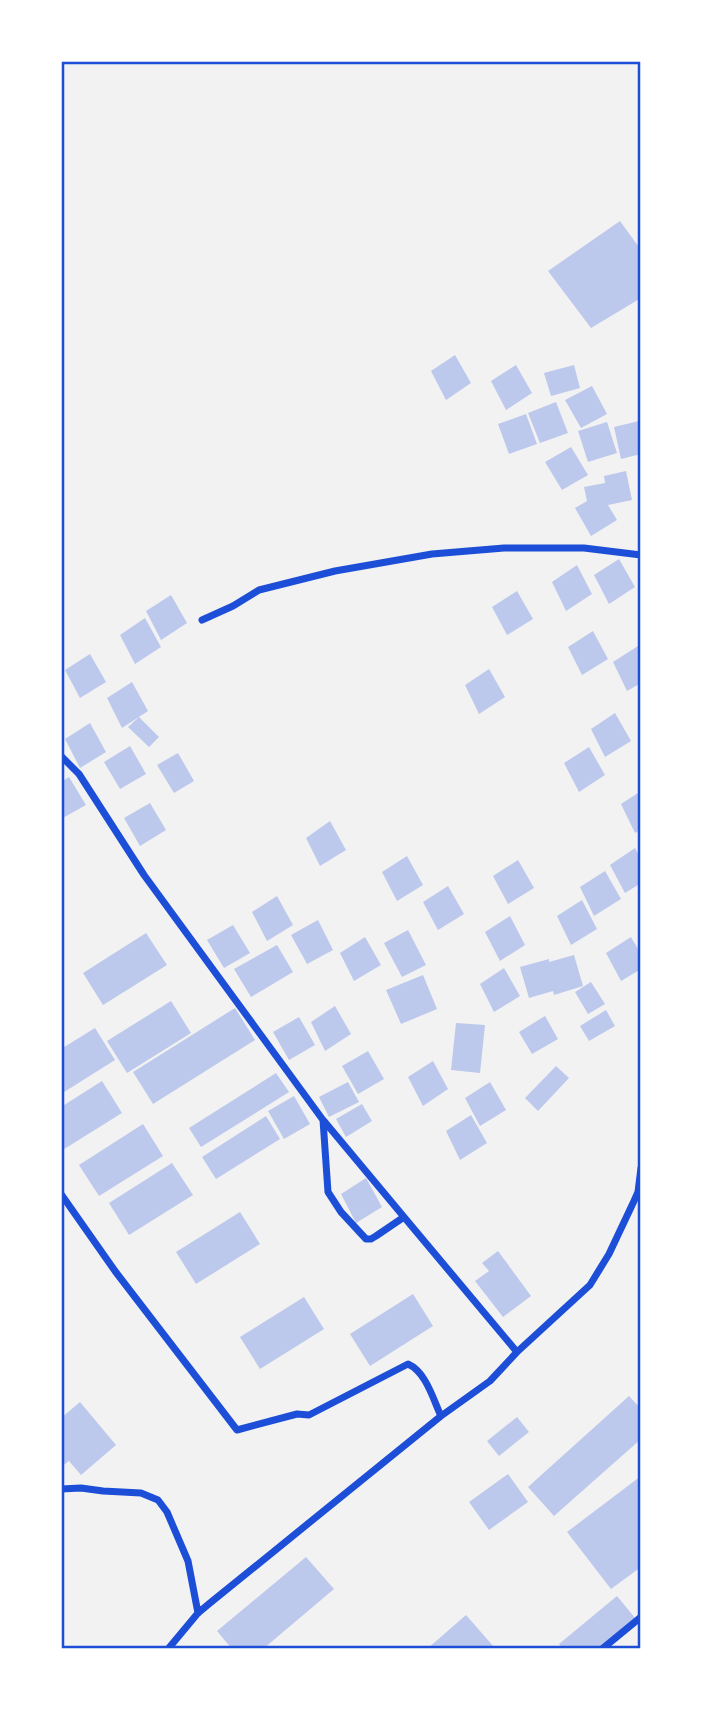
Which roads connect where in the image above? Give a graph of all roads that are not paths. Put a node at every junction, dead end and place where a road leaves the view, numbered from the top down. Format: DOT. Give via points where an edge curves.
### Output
graph roads {
  1 [pos="641,555"];
  2 [pos="202,620"];
  3 [pos="61,756"];
  4 [pos="323,1119"];
  5 [pos="641,1168"];
  6 [pos="61,1194"];
  7 [pos="404,1217"];
  8 [pos="517,1352"];
  9 [pos="441,1416"];
  10 [pos="61,1489"];
  11 [pos="198,1613"];
  12 [pos="641,1617"];
  13 [pos="167,1649"];
  14 [pos="602,1649"];
  1 -- 2 [label="street" via="584,548 432,554 259,590"];
  3 -- 4 [label="street" via="79,774 144,875"];
  4 -- 7 [label="street"];
  4 -- 7 [label="street" via="328,1192 341,1212 366,1239"];
  5 -- 8 [label="street" via="638,1192 590,1285"];
  6 -- 9 [label="street" via="237,1430 309,1415 408,1364 423,1377"];
  7 -- 8 [label="street"];
  8 -- 9 [label="street" via="490,1381"];
  9 -- 11 [label="street"];
  10 -- 11 [label="street" via="141,1493 158,1500 188,1561"];
  11 -- 13 [label="street"];
  12 -- 14 [label="street"];
}
